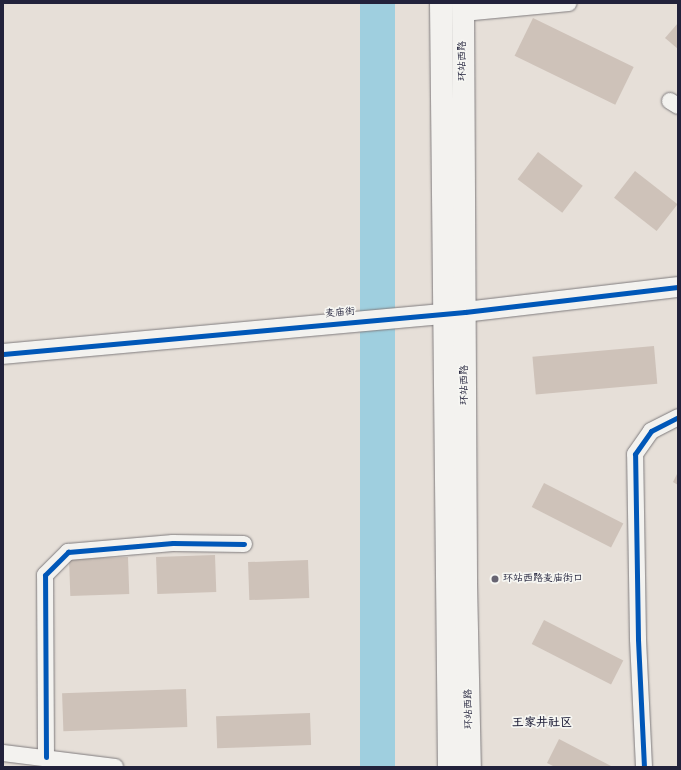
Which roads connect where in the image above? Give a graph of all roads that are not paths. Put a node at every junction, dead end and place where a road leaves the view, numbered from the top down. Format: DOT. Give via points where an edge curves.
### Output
graph roads {
  1 [pos="441,3"];
  2 [pos="569,3"];
  3 [pos="462,8"];
  4 [pos="678,287"];
  5 [pos="465,312"];
  6 [pos="443,314"];
  7 [pos="3,354"];
  8 [pos="678,417"];
  9 [pos="244,544"];
  10 [pos="3,753"];
  11 [pos="46,757"];
  12 [pos="115,767"];
  13 [pos="450,767"];
  14 [pos="470,767"];
  15 [pos="644,767"];
  1 -- 6 [label="main road, 环站西路"];
  2 -- 3 [label="street"];
  3 -- 5 [label="main road, 环站西路"];
  4 -- 5 [label="street, 麦庙街"];
  5 -- 6 [label="street, 麦庙街"];
  5 -- 14 [label="main road, 环站西路"];
  6 -- 7 [label="street, 麦庙街"];
  6 -- 13 [label="main road, 环站西路"];
  8 -- 15 [label="street" via="651,431 635,454 638,639"];
  9 -- 11 [label="street" via="173,543 68,552 45,575"];
  10 -- 11 [label="street"];
  11 -- 12 [label="street"];
}
